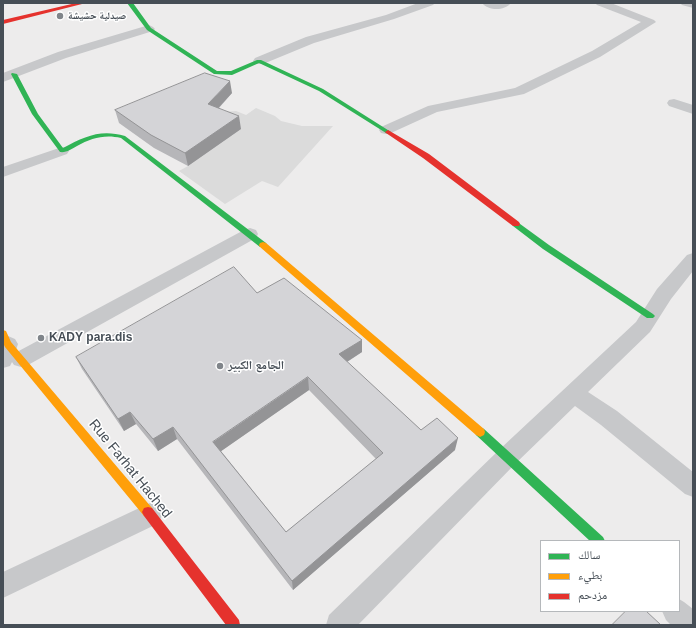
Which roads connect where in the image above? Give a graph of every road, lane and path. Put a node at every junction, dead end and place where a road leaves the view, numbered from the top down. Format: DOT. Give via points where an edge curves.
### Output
graph roads {
  1 [pos="82,3"];
  2 [pos="130,3"];
  3 [pos="429,3"];
  4 [pos="488,3"];
  5 [pos="505,3"];
  6 [pos="623,3"];
  7 [pos="686,3"];
  8 [pos="606,5"];
  9 [pos="693,5"];
  10 [pos="3,22"];
  11 [pos="148,29"];
  12 [pos="259,61"];
  13 [pos="9,76"];
  14 [pos="674,103"];
  15 [pos="693,110"];
  16 [pos="386,130"];
  17 [pos="62,151"];
  18 [pos="3,172"];
  19 [pos="250,234"];
  20 [pos="693,259"];
  21 [pos="650,316"];
  22 [pos="9,349"];
  23 [pos="574,394"];
  24 [pos="508,456"];
  25 [pos="693,486"];
  26 [pos="150,515"];
  27 [pos="598,540"];
  28 [pos="3,585"];
  29 [pos="676,612"];
  30 [pos="234,625"];
  31 [pos="339,625"];
  32 [pos="690,625"];
  1 -- 10 [label="street"];
  2 -- 11 [label="street"];
  3 -- 12 [label="street" via="310,40"];
  4 -- 5 [label="street" via="496,6"];
  6 -- 8 [label="street"];
  7 -- 9 [label="street"];
  8 -- 16 [label="street" via="650,22 596,54 519,91 433,109"];
  11 -- 12 [label="street" via="216,72 232,74"];
  11 -- 13 [label="street" via="62,55"];
  12 -- 16 [label="street" via="321,90"];
  13 -- 17 [label="street"];
  14 -- 15 [label="street"];
  16 -- 21 [label="street" via="426,156 546,248"];
  17 -- 18 [label="street"];
  17 -- 19 [label="street" via="95,135 120,136"];
  19 -- 22 [label="street"];
  19 -- 24 [label="street"];
  20 -- 21 [label="street" via="664,294"];
  21 -- 23 [label="street" via="643,327"];
  22 -- 26 [label="street, Rue Farhat Hached"];
  23 -- 24 [label="street"];
  23 -- 25 [label="street" via="609,418"];
  24 -- 27 [label="street"];
  24 -- 31 [label="street"];
  26 -- 28 [label="street"];
  26 -- 30 [label="street, Rue Farhat Hached"];
  29 -- 32 [label="street"];
}
